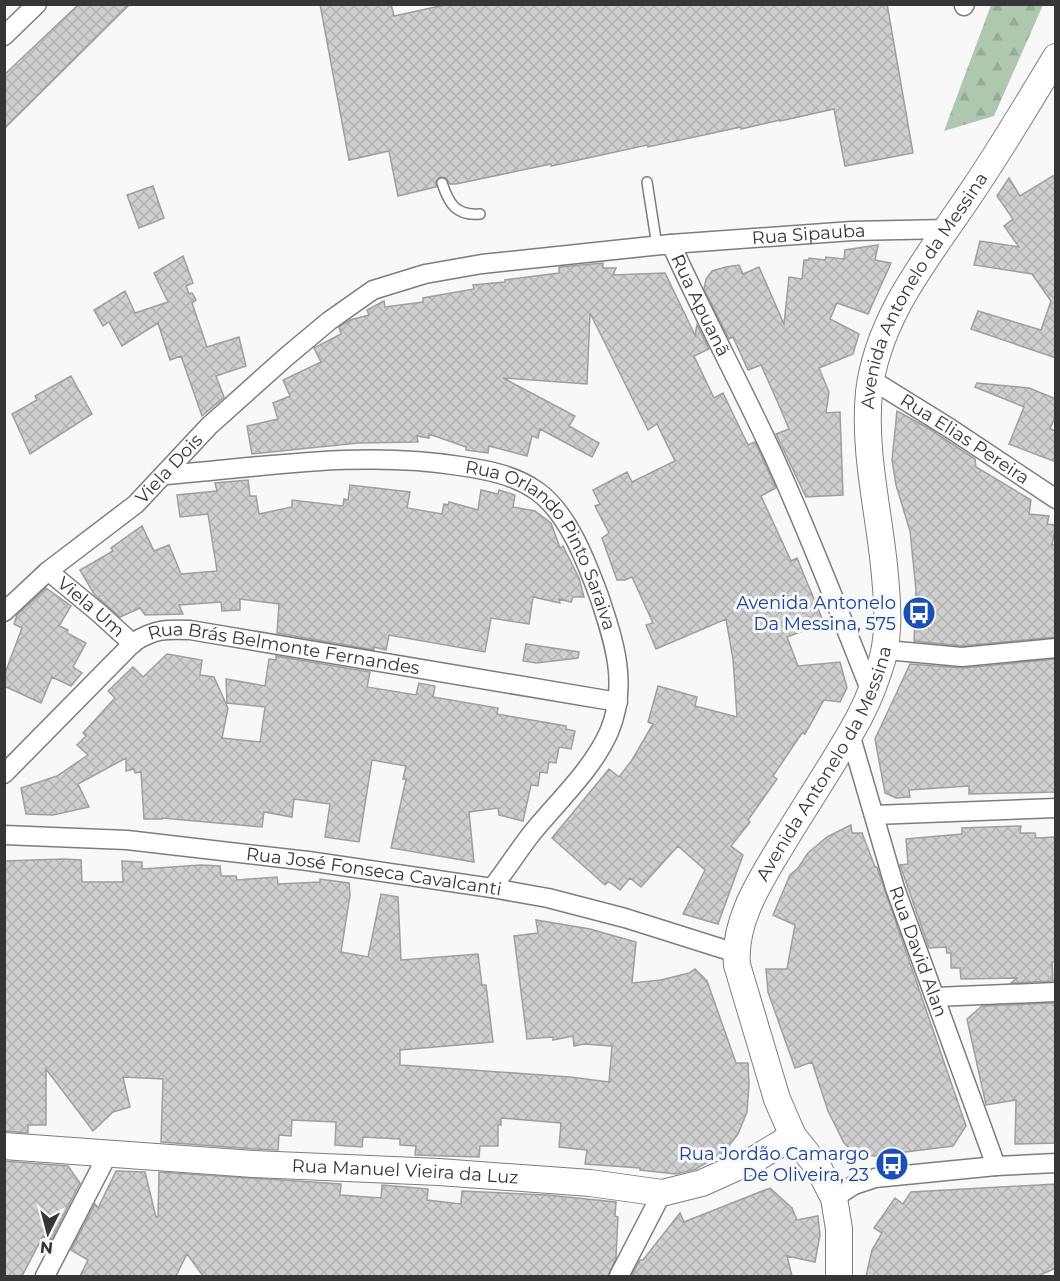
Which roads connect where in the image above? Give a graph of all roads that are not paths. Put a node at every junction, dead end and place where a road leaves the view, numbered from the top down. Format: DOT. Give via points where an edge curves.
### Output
graph roads {
  1 [pos="37,4"];
  2 [pos="4,36"];
  3 [pos="1056,57"];
  4 [pos="647,182"];
  5 [pos="442,183"];
  6 [pos="480,214"];
  7 [pos="947,229"];
  8 [pos="664,245"];
  9 [pos="329,321"];
  10 [pos="872,380"];
  11 [pos="166,475"];
  12 [pos="1056,499"];
  13 [pos="48,571"];
  14 [pos="4,612"];
  15 [pos="133,644"];
  16 [pos="1056,648"];
  17 [pos="886,650"];
  18 [pos="871,692"];
  19 [pos="618,702"];
  20 [pos="850,734"];
  21 [pos="4,774"];
  22 [pos="1056,808"];
  23 [pos="874,815"];
  24 [pos="4,835"];
  25 [pos="492,888"];
  26 [pos="736,953"];
  27 [pos="1056,992"];
  28 [pos="935,997"];
  29 [pos="793,1136"];
  30 [pos="4,1146"];
  31 [pos="108,1154"];
  32 [pos="1056,1163"];
  33 [pos="996,1166"];
  34 [pos="662,1193"];
  35 [pos="834,1198"];
  36 [pos="45,1276"];
  37 [pos="619,1276"];
  38 [pos="839,1276"];
  1 -- 2 [label="street"];
  3 -- 7 [label="street, Avenida Antonelo da Messina"];
  4 -- 8 [label="lane"];
  5 -- 6 [label="lane" via="455,208 462,213"];
  7 -- 8 [label="street, Rua Sipauba"];
  7 -- 10 [label="street, Avenida Antonelo da Messina" via="902,297"];
  8 -- 9 [label="street, Rua Apuanã" via="424,274 373,290"];
  8 -- 18 [label="street, Rua Apuanã" via="774,458"];
  9 -- 11 [label="street, Viela Dois" via="209,426"];
  10 -- 12 [label="street, Rua Elias Pereira"];
  10 -- 17 [label="street, Avenida Antonelo da Messina" via="868,449 882,539 888,610"];
  11 -- 13 [label="street, Viela Dois" via="122,516"];
  11 -- 19 [label="street, Rua Orlando Pinto Saraiva" via="386,458 494,471 519,480 553,506 577,542 612,635 620,680"];
  13 -- 14 [label="street, Viela Dois"];
  13 -- 15 [label="street, Viela Um"];
  15 -- 19 [label="street, Rua Brás Belmonte Fernandes" via="162,629 190,630"];
  15 -- 21 [label="street, Rua Brás Belmonte Fernandes"];
  16 -- 17 [label="street" via="962,657"];
  17 -- 18 [label="street, Avenida Antonelo da Messina"];
  18 -- 20 [label="street, Avenida Antonelo da Messina"];
  19 -- 25 [label="street, Rua Orlando Pinto Saraiva" via="599,750"];
  20 -- 23 [label="street, Rua David Alan"];
  20 -- 26 [label="street, Avenida Antonelo da Messina" via="758,886 742,924"];
  22 -- 23 [label="street"];
  23 -- 28 [label="street, Rua David Alan" via="895,888"];
  24 -- 25 [label="street, Rua José Fonseca Cavalcanti" via="128,840"];
  25 -- 26 [label="street, Rua José Fonseca Cavalcanti" via="625,918"];
  26 -- 29 [label="street, Avenida Antonelo da Messina" via="777,1099"];
  27 -- 28 [label="street"];
  28 -- 33 [label="street, Rua David Alan"];
  29 -- 34 [label="street, Rua Manuel Vieira da Luz" via="702,1183"];
  29 -- 35 [label="street, Avenida Antonelo da Messina" via="818,1167"];
  30 -- 31 [label="street, Rua Manuel Vieira da Luz"];
  31 -- 34 [label="street, Rua Manuel Vieira da Luz" via="451,1172"];
  31 -- 36 [label="street"];
  32 -- 33 [label="street"];
  33 -- 35 [label="street" via="875,1178"];
  34 -- 37 [label="street"];
  35 -- 38 [label="street, Avenida Antonelo da Messina" via="839,1229"];
}
